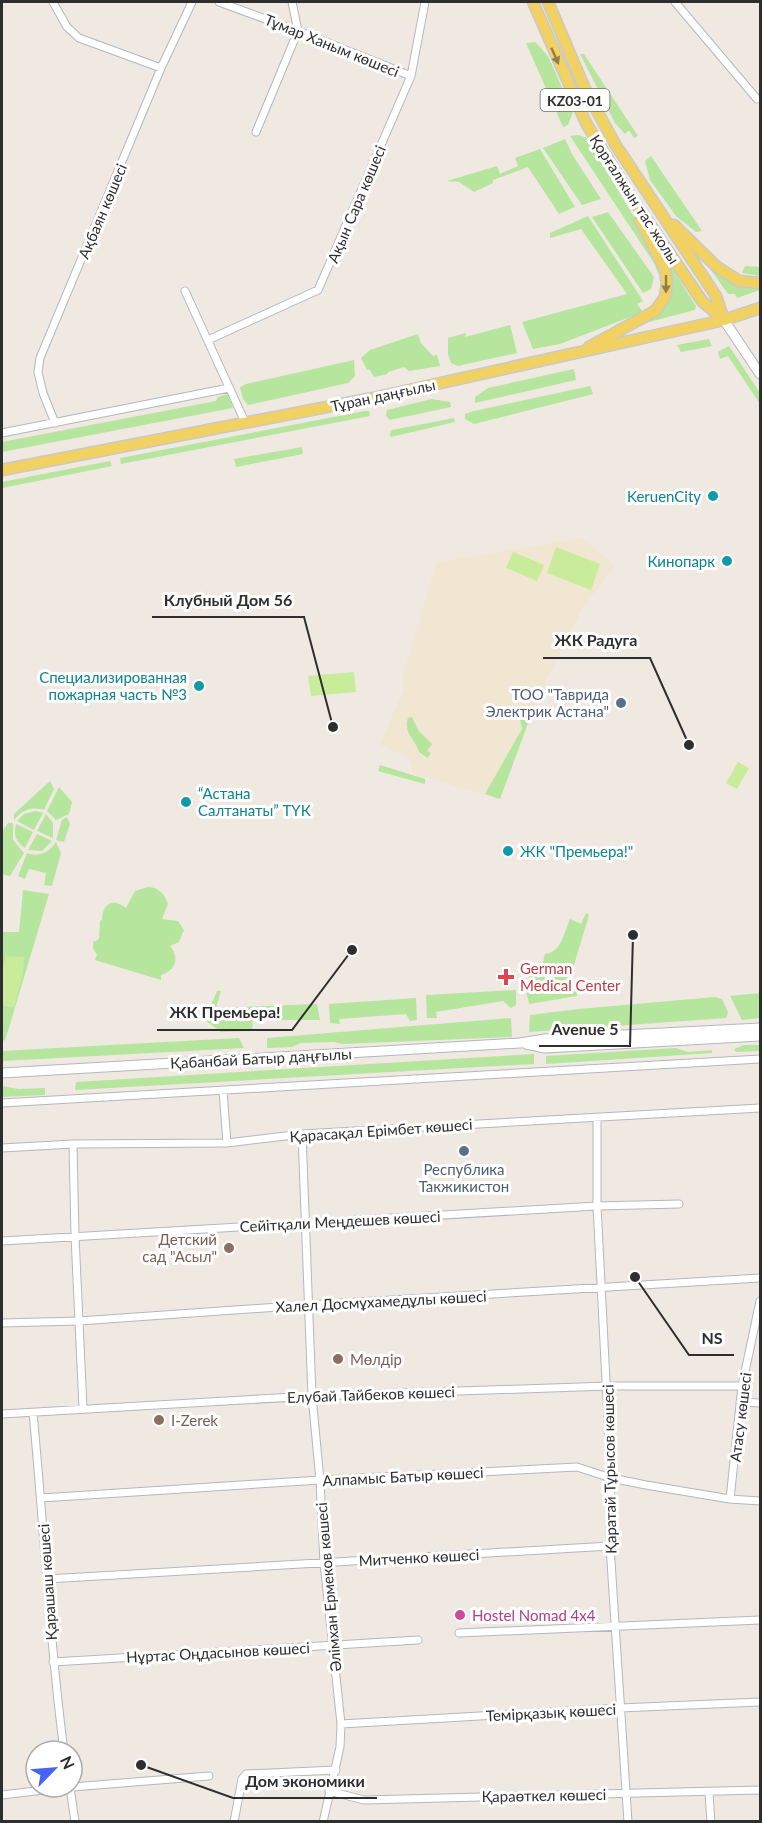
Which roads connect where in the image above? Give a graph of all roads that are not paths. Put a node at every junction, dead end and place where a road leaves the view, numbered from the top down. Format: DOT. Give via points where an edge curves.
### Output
graph roads {
  1 [pos="53,2"];
  2 [pos="192,2"];
  3 [pos="219,2"];
  4 [pos="292,2"];
  5 [pos="425,2"];
  6 [pos="532,2"];
  7 [pos="548,2"];
  8 [pos="675,2"];
  9 [pos="298,31"];
  10 [pos="161,68"];
  11 [pos="411,76"];
  12 [pos="757,99"];
  13 [pos="256,132"];
  14 [pos="628,192"];
  15 [pos="658,208"];
  16 [pos="760,284"];
  17 [pos="185,291"];
  18 [pos="760,308"];
  19 [pos="724,320"];
  20 [pos="208,340"];
  21 [pos="576,354"];
  22 [pos="760,374"];
  23 [pos="230,388"];
  24 [pos="245,422"];
  25 [pos="55,423"];
  26 [pos="2,433"];
  27 [pos="2,470"];
  28 [pos="760,1028"];
  29 [pos="760,1036"];
  30 [pos="520,1043"];
  31 [pos="760,1059"];
  32 [pos="2,1073"];
  33 [pos="223,1091"];
  34 [pos="2,1103"];
  35 [pos="760,1108"];
  36 [pos="597,1117"];
  37 [pos="302,1134"];
  38 [pos="227,1143"];
  39 [pos="73,1144"];
  40 [pos="2,1148"];
  41 [pos="679,1204"];
  42 [pos="597,1206"];
  43 [pos="305,1223"];
  44 [pos="75,1236"];
  45 [pos="2,1241"];
  46 [pos="760,1278"];
  47 [pos="602,1288"];
  48 [pos="760,1301"];
  49 [pos="307,1305"];
  50 [pos="759,1314"];
  51 [pos="79,1321"];
  52 [pos="2,1323"];
  53 [pos="608,1386"];
  54 [pos="742,1386"];
  55 [pos="312,1396"];
  56 [pos="740,1402"];
  57 [pos="760,1403"];
  58 [pos="83,1408"];
  59 [pos="33,1413"];
  60 [pos="2,1414"];
  61 [pos="611,1479"];
  62 [pos="320,1480"];
  63 [pos="41,1498"];
  64 [pos="730,1499"];
  65 [pos="760,1501"];
  66 [pos="610,1546"];
  67 [pos="324,1563"];
  68 [pos="47,1579"];
  69 [pos="760,1620"];
  70 [pos="615,1625"];
  71 [pos="459,1633"];
  72 [pos="418,1640"];
  73 [pos="332,1646"];
  74 [pos="53,1662"];
  75 [pos="760,1702"];
  76 [pos="620,1708"];
  77 [pos="341,1724"];
  78 [pos="63,1739"];
  79 [pos="336,1770"];
  80 [pos="209,1776"];
  81 [pos="84,1786"];
  82 [pos="760,1790"];
  83 [pos="329,1791"];
  84 [pos="24,1792"];
  85 [pos="709,1792"];
  86 [pos="627,1793"];
  87 [pos="2,1795"];
  88 [pos="72,1799"];
  89 [pos="75,1821"];
  90 [pos="234,1821"];
  91 [pos="323,1821"];
  92 [pos="628,1821"];
  93 [pos="711,1821"];
  1 -- 10 [label="street" via="67,27 79,38"];
  2 -- 10 [label="street, Ақбаян көшесі"];
  3 -- 9 [label="street, Тұмар Ханым көшесі"];
  4 -- 9 [label="street"];
  5 -- 11 [label="street, Ақын Сара көшесі"];
  6 -- 14 [label="main road, Қорғалжын тас жолы / KZ03-01, one-way" via="586,123"];
  7 -- 15 [label="main road, Қорғалжын тас жолы / KZ03-01" via="585,89 615,144"];
  8 -- 12 [label="street"];
  9 -- 11 [label="street, Тұмар Ханым көшесі"];
  9 -- 13 [label="street"];
  10 -- 25 [label="street, Ақбаян көшесі" via="40,358 38,372"];
  11 -- 20 [label="street, Ақын Сара көшесі" via="318,290"];
  14 -- 19 [label="main road, Қорғалжын тас жолы / KZ03-01" via="702,301"];
  14 -- 21 [label="main road, one-way" via="665,269 665,297 654,311"];
  15 -- 16 [label="main road" via="717,267 740,280"];
  15 -- 19 [label="main road, Қорғалжын тас жолы / KZ03-01" via="716,296"];
  17 -- 20 [label="street"];
  18 -- 19 [label="main road, Тұран даңғылы"];
  19 -- 21 [label="main road, Тұран даңғылы"];
  19 -- 22 [label="main road, Қорғалжын тас жолы / KZ03-01"];
  20 -- 23 [label="street"];
  21 -- 24 [label="main road, Тұран даңғылы"];
  23 -- 24 [label="street"];
  23 -- 25 [label="street"];
  24 -- 27 [label="main road, Тұран даңғылы"];
  25 -- 26 [label="street"];
  28 -- 30 [label="main road, Қабанбай Батыр даңғылы"];
  29 -- 30 [label="main road, Қабанбай Батыр даңғылы" via="545,1048"];
  30 -- 32 [label="main road, Қабанбай Батыр даңғылы"];
  31 -- 33 [label="street"];
  33 -- 34 [label="street"];
  33 -- 38 [label="street"];
  35 -- 36 [label="street, Қарасақал Ерімбет көшесі"];
  36 -- 37 [label="street, Қарасақал Ерімбет көшесі"];
  36 -- 42 [label="street, Қаратай Тұрысов көшесі"];
  37 -- 38 [label="street, Қарасақал Ерімбет көшесі"];
  37 -- 43 [label="street, Әлімхан Ермеков көшесі"];
  38 -- 39 [label="street, Қарасақал Ерімбет көшесі"];
  39 -- 40 [label="street, Қарасақал Ерімбет көшесі"];
  39 -- 44 [label="street"];
  41 -- 42 [label="street, Сейітқали Меңдешев көшесі"];
  42 -- 43 [label="street, Сейітқали Меңдешев көшесі"];
  42 -- 47 [label="street, Қаратай Тұрысов көшесі"];
  43 -- 44 [label="street, Сейітқали Меңдешев көшесі"];
  43 -- 49 [label="street, Әлімхан Ермеков көшесі"];
  44 -- 45 [label="street, Сейітқали Меңдешев көшесі"];
  44 -- 51 [label="street"];
  46 -- 47 [label="street, Халел Досмұхамедұлы көшесі"];
  47 -- 49 [label="street, Халел Досмұхамедұлы көшесі"];
  47 -- 53 [label="street, Қаратай Тұрысов көшесі"];
  48 -- 50 [label="street, Атасу көшесі"];
  49 -- 51 [label="street, Халел Досмұхамедұлы көшесі"];
  49 -- 55 [label="street, Әлімхан Ермеков көшесі"];
  50 -- 54 [label="street, Атасу көшесі"];
  51 -- 52 [label="street, Халел Досмұхамедұлы көшесі"];
  51 -- 58 [label="street"];
  53 -- 54 [label="street, Елубай Тайбеков көшесі"];
  53 -- 55 [label="street, Елубай Тайбеков көшесі"];
  53 -- 61 [label="street, Қаратай Тұрысов көшесі"];
  54 -- 56 [label="street, Атасу көшесі"];
  55 -- 58 [label="street, Елубай Тайбеков көшесі"];
  55 -- 62 [label="street, Әлімхан Ермеков көшесі"];
  56 -- 57 [label="street"];
  56 -- 64 [label="street, Атасу көшесі"];
  58 -- 59 [label="street, Елубай Тайбеков көшесі"];
  59 -- 60 [label="street, Елубай Тайбеков көшесі"];
  59 -- 63 [label="street, Қарашаш көшесі"];
  61 -- 62 [label="street, Алпамыс Батыр көшесі" via="577,1467"];
  61 -- 64 [label="street, Алпамыс Батыр көшесі"];
  61 -- 66 [label="street, Қаратай Тұрысов көшесі"];
  62 -- 63 [label="street, Алпамыс Батыр көшесі"];
  62 -- 67 [label="street, Әлімхан Ермеков көшесі"];
  63 -- 68 [label="street, Қарашаш көшесі"];
  64 -- 65 [label="street, Алпамыс Батыр көшесі"];
  66 -- 67 [label="street, Митченко көшесі"];
  66 -- 70 [label="street, Қаратай Тұрысов көшесі"];
  67 -- 68 [label="street, Митченко көшесі"];
  67 -- 73 [label="street, Әлімхан Ермеков көшесі"];
  68 -- 74 [label="street, Қарашаш көшесі"];
  69 -- 70 [label="street"];
  70 -- 71 [label="street"];
  70 -- 76 [label="street, Қаратай Тұрысов көшесі"];
  72 -- 73 [label="street, Нұртас Оңдасынов көшесі"];
  73 -- 74 [label="street, Нұртас Оңдасынов көшесі"];
  73 -- 77 [label="street, Әлімхан Ермеков көшесі"];
  74 -- 78 [label="street, Қарашаш көшесі"];
  75 -- 76 [label="street, Темірқазық көшесі"];
  76 -- 77 [label="street, Темірқазық көшесі"];
  76 -- 86 [label="street, Қаратай Тұрысов көшесі"];
  77 -- 79 [label="street, Әлімхан Ермеков көшесі"];
  79 -- 83 [label="street, Әлімхан Ермеков көшесі"];
  79 -- 90 [label="street" via="246,1774"];
  80 -- 81 [label="street"];
  82 -- 85 [label="street, Қараөткел көшесі"];
  83 -- 86 [label="street, Қараөткел көшесі" via="364,1800"];
  83 -- 91 [label="street, Әлімхан Ермеков көшесі"];
  84 -- 87 [label="street"];
  85 -- 86 [label="street, Қараөткел көшесі"];
  85 -- 93 [label="street"];
  86 -- 92 [label="street, Қаратай Тұрысов көшесі"];
  88 -- 89 [label="street"];
}
